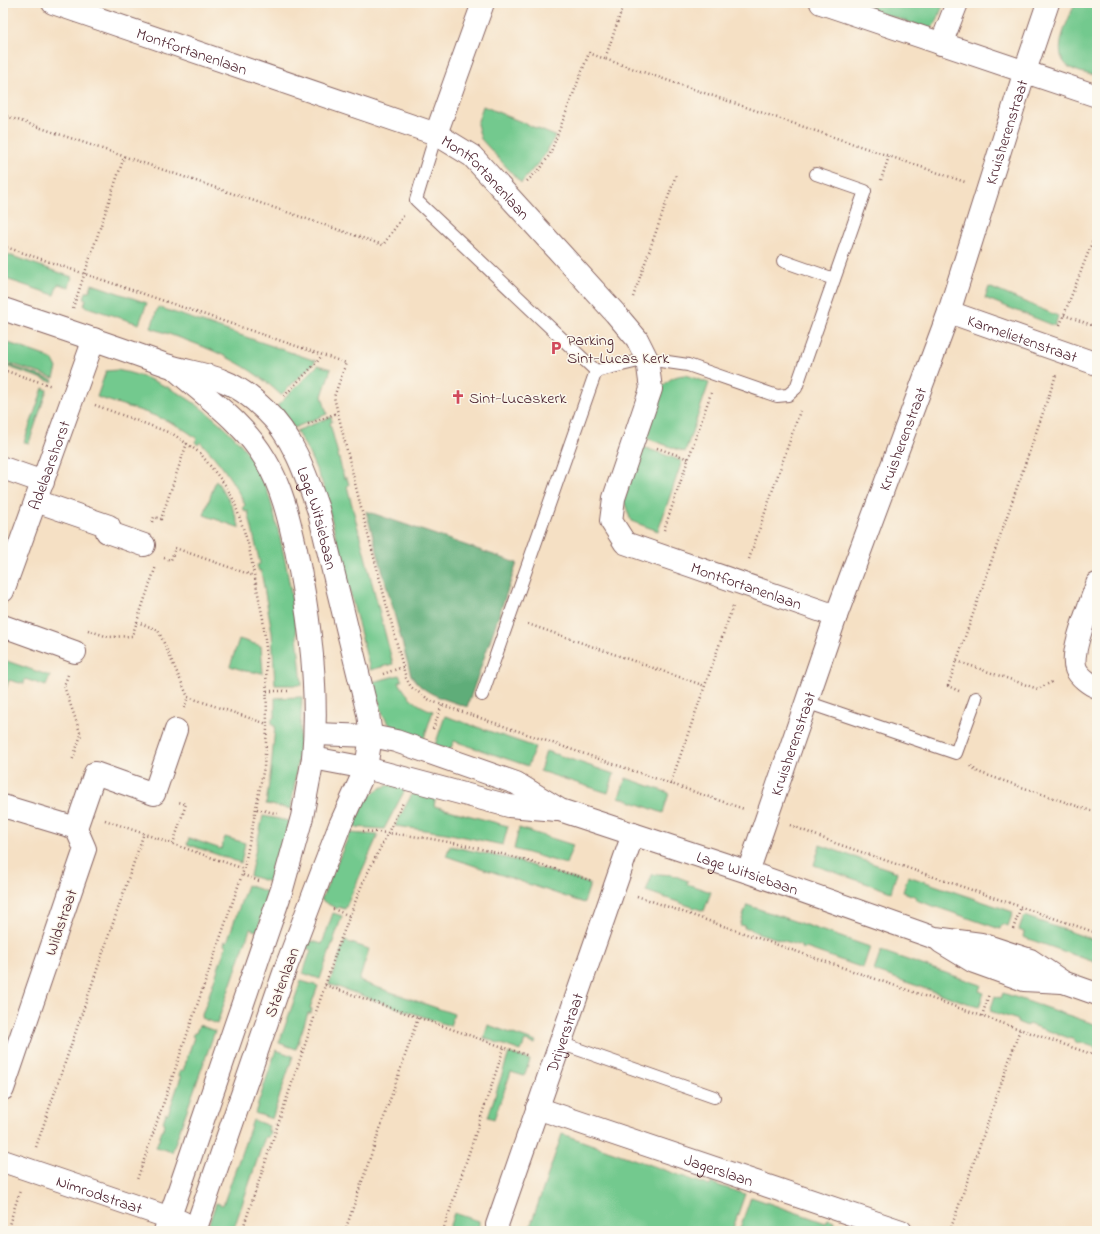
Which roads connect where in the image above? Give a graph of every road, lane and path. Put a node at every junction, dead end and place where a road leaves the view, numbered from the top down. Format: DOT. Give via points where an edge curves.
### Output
graph roads {
  1 [pos="53,3"];
  2 [pos="483,3"];
  3 [pos="624,3"];
  4 [pos="821,3"];
  5 [pos="957,3"];
  6 [pos="1048,3"];
  7 [pos="941,44"];
  8 [pos="605,59"];
  9 [pos="1025,71"];
  10 [pos="1097,96"];
  11 [pos="3,115"];
  12 [pos="436,134"];
  13 [pos="889,156"];
  14 [pos="124,157"];
  15 [pos="816,174"];
  16 [pos="676,175"];
  17 [pos="878,186"];
  18 [pos="987,190"];
  19 [pos="510,198"];
  20 [pos="416,200"];
  21 [pos="1097,230"];
  22 [pos="783,261"];
  23 [pos="834,279"];
  24 [pos="3,309"];
  25 [pos="949,312"];
  26 [pos="615,313"];
  27 [pos="1064,315"];
  28 [pos="1097,327"];
  29 [pos="65,330"];
  30 [pos="94,339"];
  31 [pos="1058,350"];
  32 [pos="322,355"];
  33 [pos="647,359"];
  34 [pos="1097,364"];
  35 [pos="173,367"];
  36 [pos="596,371"];
  37 [pos="718,376"];
  38 [pos="803,404"];
  39 [pos="267,411"];
  40 [pos="337,413"];
  41 [pos="284,435"];
  42 [pos="634,439"];
  43 [pos="187,443"];
  44 [pos="689,458"];
  45 [pos="3,468"];
  46 [pos="39,492"];
  47 [pos="152,550"];
  48 [pos="656,554"];
  49 [pos="254,576"];
  50 [pos="741,583"];
  51 [pos="1097,584"];
  52 [pos="3,591"];
  53 [pos="836,616"];
  54 [pos="509,617"];
  55 [pos="136,622"];
  56 [pos="3,626"];
  57 [pos="75,652"];
  58 [pos="957,661"];
  59 [pos="1076,669"];
  60 [pos="705,686"];
  61 [pos="1097,687"];
  62 [pos="482,696"];
  63 [pos="976,698"];
  64 [pos="806,702"];
  65 [pos="267,724"];
  66 [pos="176,730"];
  67 [pos="315,734"];
  68 [pos="371,736"];
  69 [pos="956,753"];
  70 [pos="313,758"];
  71 [pos="366,768"];
  72 [pos="95,773"];
  73 [pos="414,781"];
  74 [pos="670,785"];
  75 [pos="154,794"];
  76 [pos="3,806"];
  77 [pos="560,810"];
  78 [pos="1097,813"];
  79 [pos="79,820"];
  80 [pos="340,825"];
  81 [pos="388,832"];
  82 [pos="144,834"];
  83 [pos="633,834"];
  84 [pos="173,844"];
  85 [pos="244,869"];
  86 [pos="748,872"];
  87 [pos="614,888"];
  88 [pos="325,985"];
  89 [pos="1097,994"];
  90 [pos="418,1018"];
  91 [pos="1020,1029"];
  92 [pos="560,1043"];
  93 [pos="504,1048"];
  94 [pos="1097,1056"];
  95 [pos="552,1064"];
  96 [pos="3,1089"];
  97 [pos="714,1097"];
  98 [pos="537,1108"];
  99 [pos="3,1161"];
  100 [pos="28,1170"];
  101 [pos="167,1224"];
  102 [pos="196,1229"];
  103 [pos="7,1231"];
  104 [pos="242,1231"];
  105 [pos="345,1231"];
  106 [pos="443,1231"];
  107 [pos="498,1231"];
  108 [pos="901,1231"];
  109 [pos="950,1231"];
  1 -- 12 [label="street, Montfortanenlaan"];
  2 -- 12 [label="street"];
  3 -- 8 [label="path"];
  4 -- 7 [label="street"];
  5 -- 7 [label="street"];
  6 -- 9 [label="street, Kruisherenstraat"];
  7 -- 9 [label="street"];
  8 -- 13 [label="path"];
  8 -- 19 [label="path" via="589,53 550,154 541,168"];
  9 -- 10 [label="street"];
  9 -- 18 [label="street, Kruisherenstraat"];
  11 -- 14 [label="path"];
  12 -- 19 [label="street, Montfortanenlaan" via="472,156"];
  12 -- 20 [label="lane"];
  13 -- 17 [label="path"];
  13 -- 18 [label="path"];
  14 -- 20 [label="path" via="383,245"];
  14 -- 29 [label="path"];
  15 -- 23 [label="lane" via="865,191"];
  16 -- 26 [label="path" via="633,296"];
  18 -- 25 [label="street, Kruisherenstraat"];
  19 -- 26 [label="street, Montfortanenlaan"];
  20 -- 36 [label="lane"];
  21 -- 27 [label="path"];
  22 -- 23 [label="lane"];
  23 -- 37 [label="lane" via="796,388 788,395 777,396"];
  24 -- 29 [label="street, Lage Witsiebaan"];
  25 -- 31 [label="street, Karmelietenstraat"];
  25 -- 53 [label="street, Kruisherenstraat"];
  26 -- 33 [label="street, Montfortanenlaan" via="637,339"];
  27 -- 28 [label="path"];
  27 -- 31 [label="path"];
  29 -- 30 [label="street, Lage Witsiebaan"];
  30 -- 35 [label="street, Lage Witsiebaan"];
  30 -- 46 [label="street, Adelaarshorst"];
  31 -- 34 [label="street, Karmelietenstraat"];
  31 -- 58 [label="path"];
  32 -- 39 [label="path"];
  33 -- 36 [label="lane"];
  33 -- 37 [label="lane" via="688,365"];
  33 -- 42 [label="street, Montfortanenlaan" via="651,389"];
  35 -- 39 [label="street, Lage Witsiebaan" via="222,380"];
  35 -- 67 [label="street, Lage Witsiebaan" via="250,437 276,480 287,512 310,627"];
  36 -- 54 [label="lane"];
  37 -- 44 [label="path"];
  38 -- 50 [label="path"];
  39 -- 41 [label="street, Lage Witsiebaan"];
  40 -- 41 [label="path"];
  41 -- 68 [label="street, Lage Witsiebaan" via="307,477 318,509 368,714"];
  42 -- 44 [label="path"];
  42 -- 48 [label="street, Montfortanenlaan" via="614,498 612,521 625,543"];
  43 -- 47 [label="path" via="161,519 154,516"];
  44 -- 48 [label="path"];
  45 -- 46 [label="street"];
  46 -- 47 [label="street" via="109,526 107,532"];
  46 -- 52 [label="street, Adelaarshorst"];
  47 -- 49 [label="path" via="171,560 175,548"];
  47 -- 55 [label="path"];
  48 -- 50 [label="street, Montfortanenlaan"];
  50 -- 53 [label="street, Montfortanenlaan"];
  50 -- 60 [label="path"];
  51 -- 59 [label="street" via="1074,650"];
  53 -- 64 [label="street, Kruisherenstraat"];
  54 -- 60 [label="path"];
  54 -- 62 [label="lane"];
  55 -- 57 [label="path" via="132,636 108,637 84,629"];
  55 -- 65 [label="path" via="158,630 188,697"];
  56 -- 57 [label="street"];
  57 -- 72 [label="path" via="64,686 81,735 71,765"];
  58 -- 59 [label="path" via="1038,689"];
  58 -- 63 [label="path" via="948,686"];
  59 -- 61 [label="street" via="1091,685"];
  60 -- 74 [label="path"];
  63 -- 69 [label="lane"];
  64 -- 69 [label="lane"];
  64 -- 86 [label="street, Kruisherenstraat"];
  66 -- 75 [label="street"];
  67 -- 68 [label="street, Lage Witsiebaan"];
  67 -- 70 [label="street, Lage Witsiebaan"];
  68 -- 71 [label="street, Statenlaan"];
  68 -- 77 [label="street, Lage Witsiebaan" via="396,741 516,782"];
  69 -- 78 [label="path" via="978,772"];
  70 -- 71 [label="street, Lage Witsiebaan"];
  70 -- 101 [label="street, Statenlaan" via="302,817 282,889"];
  71 -- 73 [label="street, Lage Witsiebaan"];
  71 -- 80 [label="street, Statenlaan"];
  72 -- 75 [label="street"];
  72 -- 79 [label="street"];
  73 -- 77 [label="street, Lage Witsiebaan" via="509,806"];
  73 -- 81 [label="path"];
  75 -- 84 [label="path" via="186,804"];
  76 -- 79 [label="street"];
  77 -- 83 [label="street, Lage Witsiebaan"];
  79 -- 82 [label="path"];
  79 -- 96 [label="street, Wildstraat" via="85,849"];
  80 -- 81 [label="path" via="352,830"];
  80 -- 102 [label="street, Statenlaan" via="286,967"];
  81 -- 87 [label="path" via="494,850"];
  81 -- 88 [label="path" via="363,882"];
  82 -- 84 [label="path"];
  82 -- 100 [label="path"];
  83 -- 86 [label="street, Lage Witsiebaan"];
  83 -- 87 [label="street, Drijverstraat"];
  84 -- 85 [label="path"];
  86 -- 89 [label="street, Lage Witsiebaan" via="935,938 981,944 1030,960 1063,982"];
  87 -- 91 [label="path"];
  87 -- 92 [label="street, Drijverstraat"];
  88 -- 90 [label="path"];
  88 -- 104 [label="path"];
  90 -- 93 [label="path"];
  90 -- 105 [label="path"];
  91 -- 94 [label="path"];
  91 -- 109 [label="path"];
  92 -- 95 [label="street, Drijverstraat"];
  92 -- 97 [label="lane"];
  93 -- 95 [label="path"];
  93 -- 106 [label="path"];
  95 -- 98 [label="street, Drijverstraat"];
  98 -- 107 [label="street, Drijverstraat" via="497,1225"];
  98 -- 108 [label="street, Jagerslaan"];
  99 -- 100 [label="street, Nimrodstraat"];
  100 -- 101 [label="street, Nimrodstraat"];
  100 -- 103 [label="path"];
  101 -- 102 [label="street, Nimrodstraat"];
}
